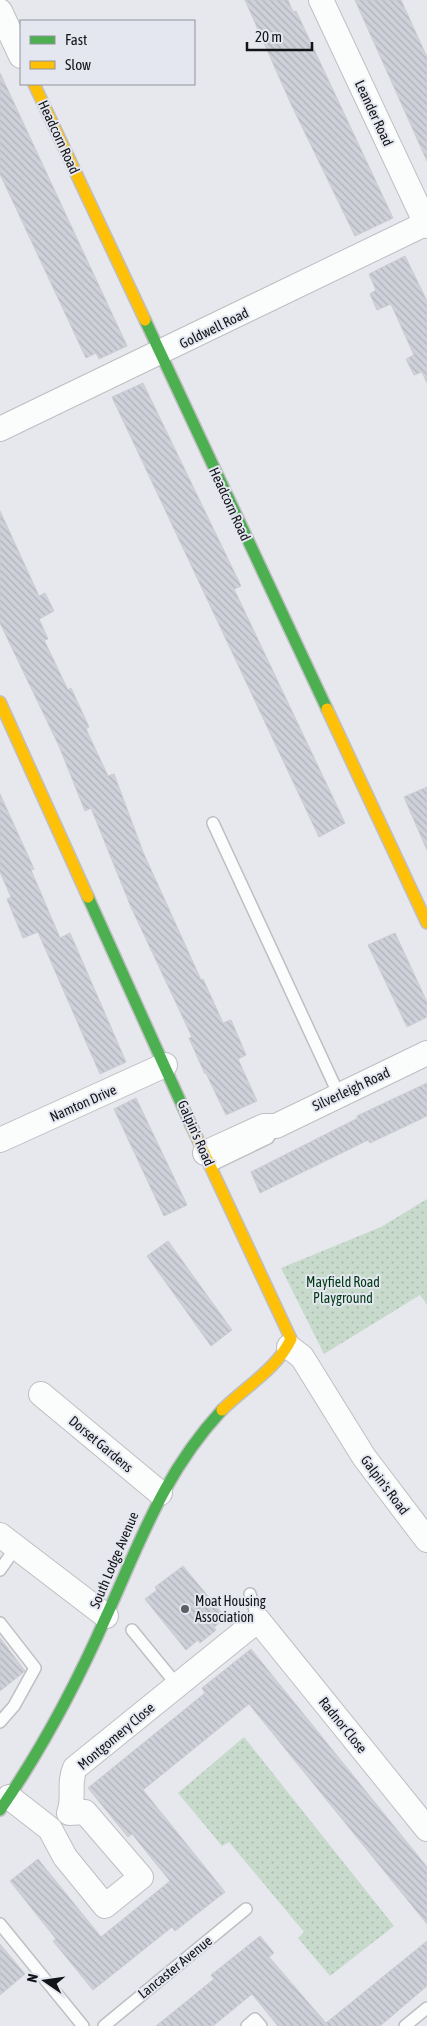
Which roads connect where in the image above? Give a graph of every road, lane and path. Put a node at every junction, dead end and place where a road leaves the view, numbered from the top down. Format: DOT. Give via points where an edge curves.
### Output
graph roads {
  1 [pos="321,0"];
  2 [pos="0,11"];
  3 [pos="20,54"];
  4 [pos="34,85"];
  5 [pos="427,224"];
  6 [pos="160,354"];
  7 [pos="0,429"];
  8 [pos="0,702"];
  9 [pos="213,823"];
  10 [pos="427,923"];
  11 [pos="427,1053"];
  12 [pos="165,1065"];
  13 [pos="338,1095"];
  14 [pos="0,1140"];
  15 [pos="207,1159"];
  16 [pos="289,1347"];
  17 [pos="41,1394"];
  18 [pos="160,1493"];
  19 [pos="427,1540"];
  20 [pos="8,1541"];
  21 [pos="0,1570"];
  22 [pos="250,1594"];
  23 [pos="106,1616"];
  24 [pos="258,1620"];
  25 [pos="0,1623"];
  26 [pos="132,1630"];
  27 [pos="177,1685"];
  28 [pos="0,1722"];
  29 [pos="5,1804"];
  30 [pos="69,1813"];
  31 [pos="50,1829"];
  32 [pos="427,1829"];
  33 [pos="246,1909"];
  34 [pos="0,1924"];
  35 [pos="427,2008"];
  36 [pos="82,2026"];
  37 [pos="104,2026"];
  38 [pos="247,2026"];
  39 [pos="261,2026"];
  40 [pos="405,2026"];
  1 -- 5 [label="street, Leander Road"];
  2 -- 3 [label="street"];
  4 -- 6 [label="street, Headcorn Road"];
  5 -- 6 [label="street, Goldwell Road"];
  6 -- 7 [label="street, Goldwell Road"];
  6 -- 10 [label="street, Headcorn Road"];
  8 -- 12 [label="street, Galpin's Road"];
  9 -- 13 [label="lane"];
  11 -- 13 [label="street, Silverleigh Road"];
  12 -- 14 [label="street, Namton Drive"];
  12 -- 15 [label="street, Galpin's Road"];
  13 -- 15 [label="street, Silverleigh Road" via="276,1126 264,1126"];
  15 -- 16 [label="street, Galpin's Road" via="290,1331"];
  16 -- 18 [label="street, South Lodge Avenue" via="206,1427"];
  16 -- 19 [label="street, Galpin's Road" via="302,1357 364,1457"];
  17 -- 18 [label="street, Dorset Gardens"];
  18 -- 23 [label="street, South Lodge Avenue"];
  20 -- 21 [label="lane"];
  20 -- 23 [label="street"];
  22 -- 24 [label="lane"];
  23 -- 29 [label="street, South Lodge Avenue" via="64,1704"];
  24 -- 27 [label="street, Montgomery Close"];
  24 -- 32 [label="street, Radnor Close"];
  25 -- 28 [label="lane" via="36,1668 14,1706"];
  26 -- 27 [label="lane"];
  27 -- 30 [label="street, Montgomery Close" via="75,1768"];
  29 -- 31 [label="street"];
  30 -- 31 [label="street"];
  30 -- 31 [label="street" via="85,1812 141,1877 105,1906 65,1857"];
  33 -- 37 [label="lane, Lancaster Avenue"];
  34 -- 36 [label="lane"];
  35 -- 40 [label="lane"];
  38 -- 39 [label="lane" via="255,2019"];
}
